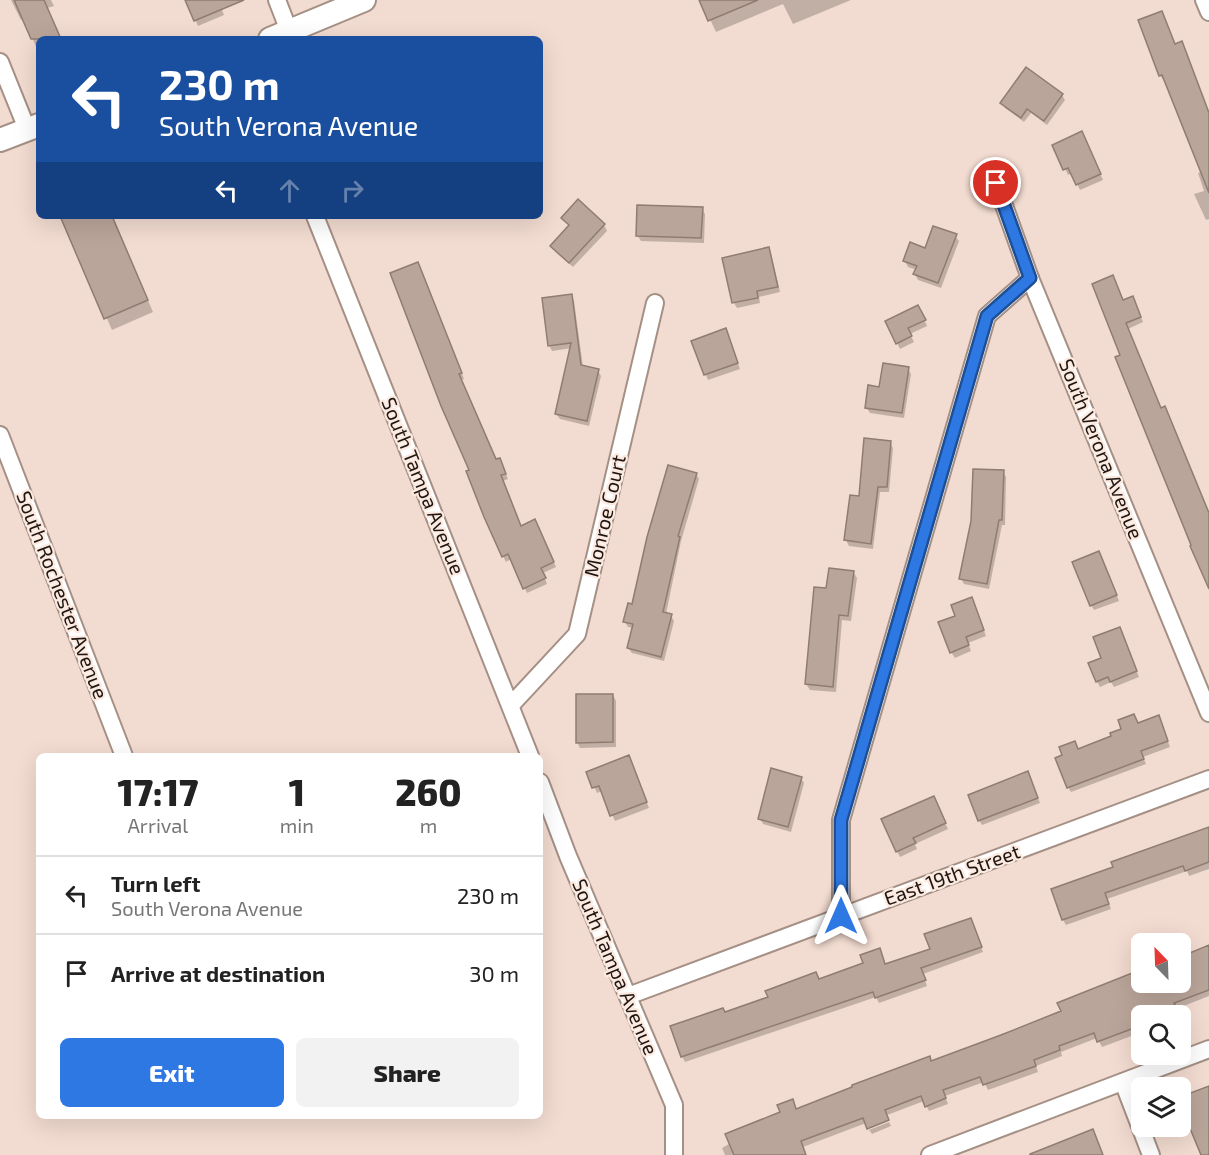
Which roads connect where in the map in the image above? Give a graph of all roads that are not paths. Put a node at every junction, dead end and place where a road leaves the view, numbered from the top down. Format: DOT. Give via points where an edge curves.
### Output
graph roads {
  1 [pos="277,0"];
  2 [pos="364,0"];
  3 [pos="1204,0"];
  4 [pos="1209,12"];
  5 [pos="280,35"];
  6 [pos="0,62"];
  7 [pos="33,127"];
  8 [pos="0,140"];
  9 [pos="996,183"];
  10 [pos="316,219"];
  11 [pos="1030,278"];
  12 [pos="655,303"];
  13 [pos="0,435"];
  14 [pos="511,705"];
  15 [pos="1209,713"];
  16 [pos="123,753"];
  17 [pos="529,753"];
  18 [pos="1209,779"];
  19 [pos="543,790"];
  20 [pos="841,916"];
  21 [pos="628,996"];
  22 [pos="1209,1049"];
  23 [pos="1123,1082"];
  24 [pos="674,1155"];
  25 [pos="930,1155"];
  26 [pos="1151,1155"];
  1 -- 5 [label="street"];
  2 -- 5 [label="street"];
  3 -- 4 [label="street"];
  6 -- 7 [label="street"];
  7 -- 8 [label="street"];
  9 -- 11 [label="street, South Verona Avenue"];
  10 -- 14 [label="street, South Tampa Avenue"];
  11 -- 15 [label="street, South Verona Avenue"];
  11 -- 20 [label="street" via="987,316 841,820"];
  12 -- 14 [label="street, Monroe Court" via="577,634"];
  13 -- 16 [label="street, South Rochester Avenue"];
  14 -- 17 [label="street, South Tampa Avenue"];
  18 -- 20 [label="street, East 19th Street"];
  19 -- 21 [label="street, South Tampa Avenue"];
  20 -- 21 [label="street, East 19th Street"];
  21 -- 24 [label="street, South Tampa Avenue" via="674,1105"];
  22 -- 23 [label="street"];
  23 -- 25 [label="street"];
  23 -- 26 [label="street"];
}
